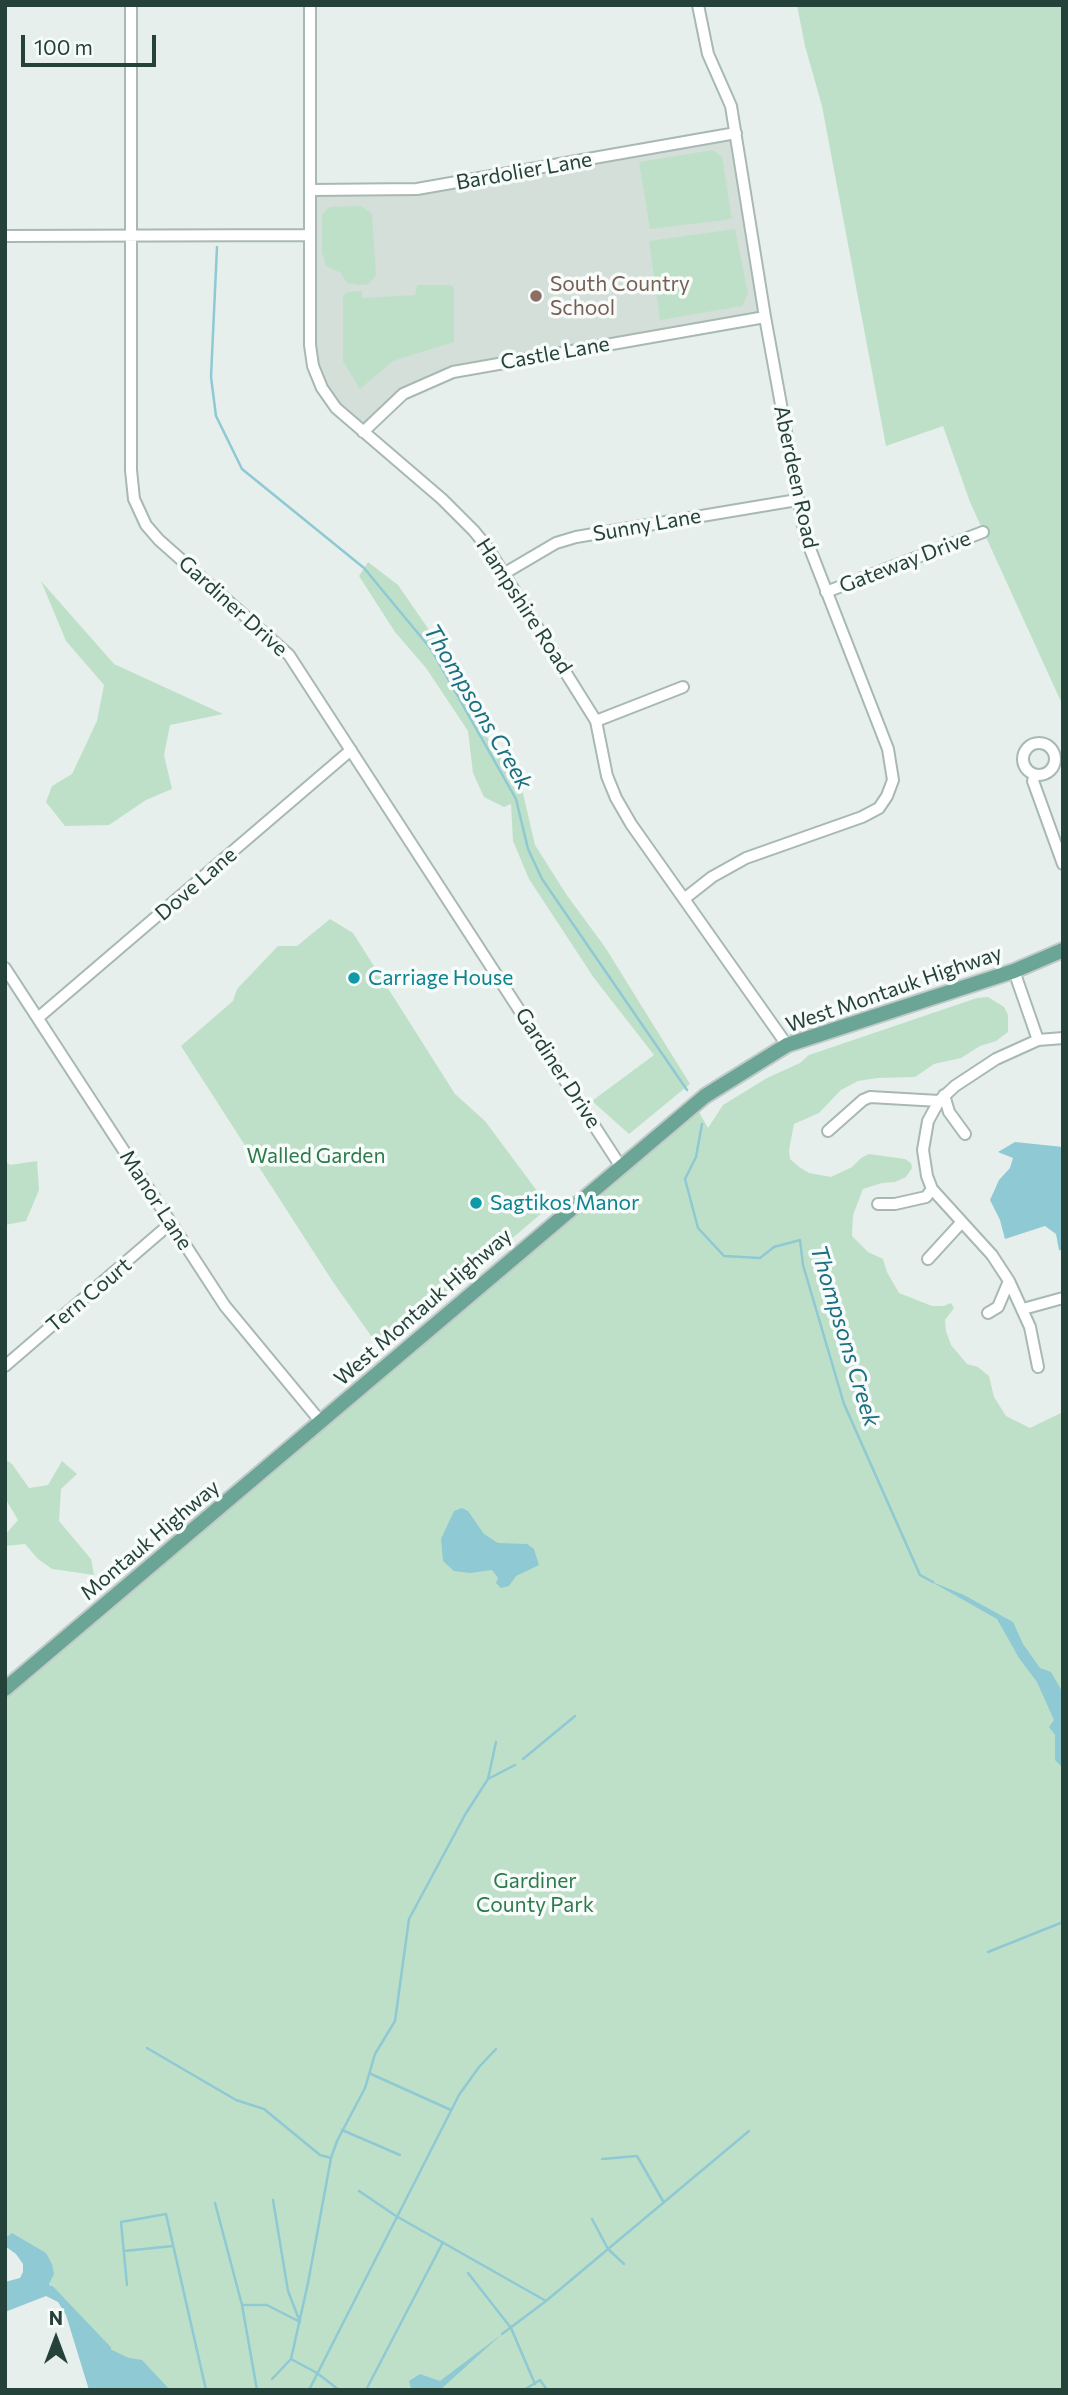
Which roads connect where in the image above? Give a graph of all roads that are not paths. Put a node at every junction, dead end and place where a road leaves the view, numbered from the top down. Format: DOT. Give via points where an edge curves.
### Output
graph roads {
  1 [pos="131,5"];
  2 [pos="310,5"];
  3 [pos="698,5"];
  4 [pos="736,134"];
  5 [pos="311,190"];
  6 [pos="310,235"];
  7 [pos="5,236"];
  8 [pos="132,236"];
  9 [pos="765,317"];
  10 [pos="363,432"];
  11 [pos="797,500"];
  12 [pos="984,532"];
  13 [pos="505,573"];
  14 [pos="826,592"];
  15 [pos="683,687"];
  16 [pos="596,721"];
  17 [pos="351,750"];
  18 [pos="1035,775"];
  19 [pos="1063,864"];
  20 [pos="684,899"];
  21 [pos="1063,950"];
  22 [pos="5,968"];
  23 [pos="1014,971"];
  24 [pos="39,1017"];
  25 [pos="1038,1040"];
  26 [pos="1062,1041"];
  27 [pos="788,1045"];
  28 [pos="942,1098"];
  29 [pos="828,1131"];
  30 [pos="965,1134"];
  31 [pos="621,1167"];
  32 [pos="932,1189"];
  33 [pos="878,1204"];
  34 [pos="171,1223"];
  35 [pos="961,1223"];
  36 [pos="928,1259"];
  37 [pos="1009,1281"];
  38 [pos="1063,1298"];
  39 [pos="1023,1309"];
  40 [pos="988,1313"];
  41 [pos="5,1366"];
  42 [pos="1038,1367"];
  43 [pos="321,1422"];
  44 [pos="5,1689"];
  1 -- 8 [label="street, Gardiner Drive"];
  2 -- 5 [label="street, Hampshire Road"];
  3 -- 4 [label="street, Aberdeen Road" via="708,54 731,106"];
  4 -- 5 [label="street, Bardolier Lane" via="417,189"];
  4 -- 9 [label="street, Aberdeen Road"];
  5 -- 6 [label="street, Hampshire Road"];
  6 -- 8 [label="street"];
  6 -- 10 [label="street, Hampshire Road" via="313,366 336,408"];
  7 -- 8 [label="street"];
  8 -- 17 [label="street, Gardiner Drive" via="134,499 159,540 289,655"];
  9 -- 10 [label="street, Castle Lane" via="453,372 403,394"];
  9 -- 11 [label="street, Aberdeen Road"];
  10 -- 13 [label="street, Hampshire Road" via="474,530"];
  11 -- 13 [label="street, Sunny Lane" via="576,537 556,543"];
  11 -- 14 [label="street, Aberdeen Road"];
  12 -- 14 [label="street, Gateway Drive"];
  13 -- 16 [label="street, Hampshire Road"];
  14 -- 20 [label="street, Aberdeen Road" via="888,749 893,780 887,796 879,808 862,817 746,858"];
  15 -- 16 [label="street"];
  16 -- 20 [label="street, Hampshire Road" via="616,798"];
  17 -- 24 [label="street, Dove Lane"];
  17 -- 31 [label="street, Gardiner Drive"];
  18 -- 19 [label="street" via="1033,781"];
  20 -- 27 [label="street, Hampshire Road"];
  21 -- 23 [label="main road, West Montauk Highway"];
  22 -- 24 [label="street, Manor Lane"];
  23 -- 25 [label="street"];
  23 -- 27 [label="main road, West Montauk Highway"];
  24 -- 34 [label="street, Manor Lane"];
  25 -- 26 [label="street"];
  25 -- 28 [label="street" via="979,1068"];
  27 -- 31 [label="main road, West Montauk Highway" via="705,1096"];
  28 -- 29 [label="street" via="870,1097"];
  28 -- 30 [label="street"];
  28 -- 32 [label="street" via="928,1121 923,1150"];
  31 -- 43 [label="main road, West Montauk Highway"];
  32 -- 33 [label="street" via="926,1197"];
  32 -- 35 [label="street"];
  34 -- 41 [label="street, Tern Court"];
  34 -- 43 [label="street, Manor Lane" via="225,1306"];
  35 -- 36 [label="street"];
  35 -- 37 [label="street"];
  37 -- 39 [label="street"];
  37 -- 40 [label="street" via="999,1307"];
  38 -- 39 [label="street"];
  39 -- 42 [label="street"];
  43 -- 44 [label="main road, Montauk Highway"];
}
